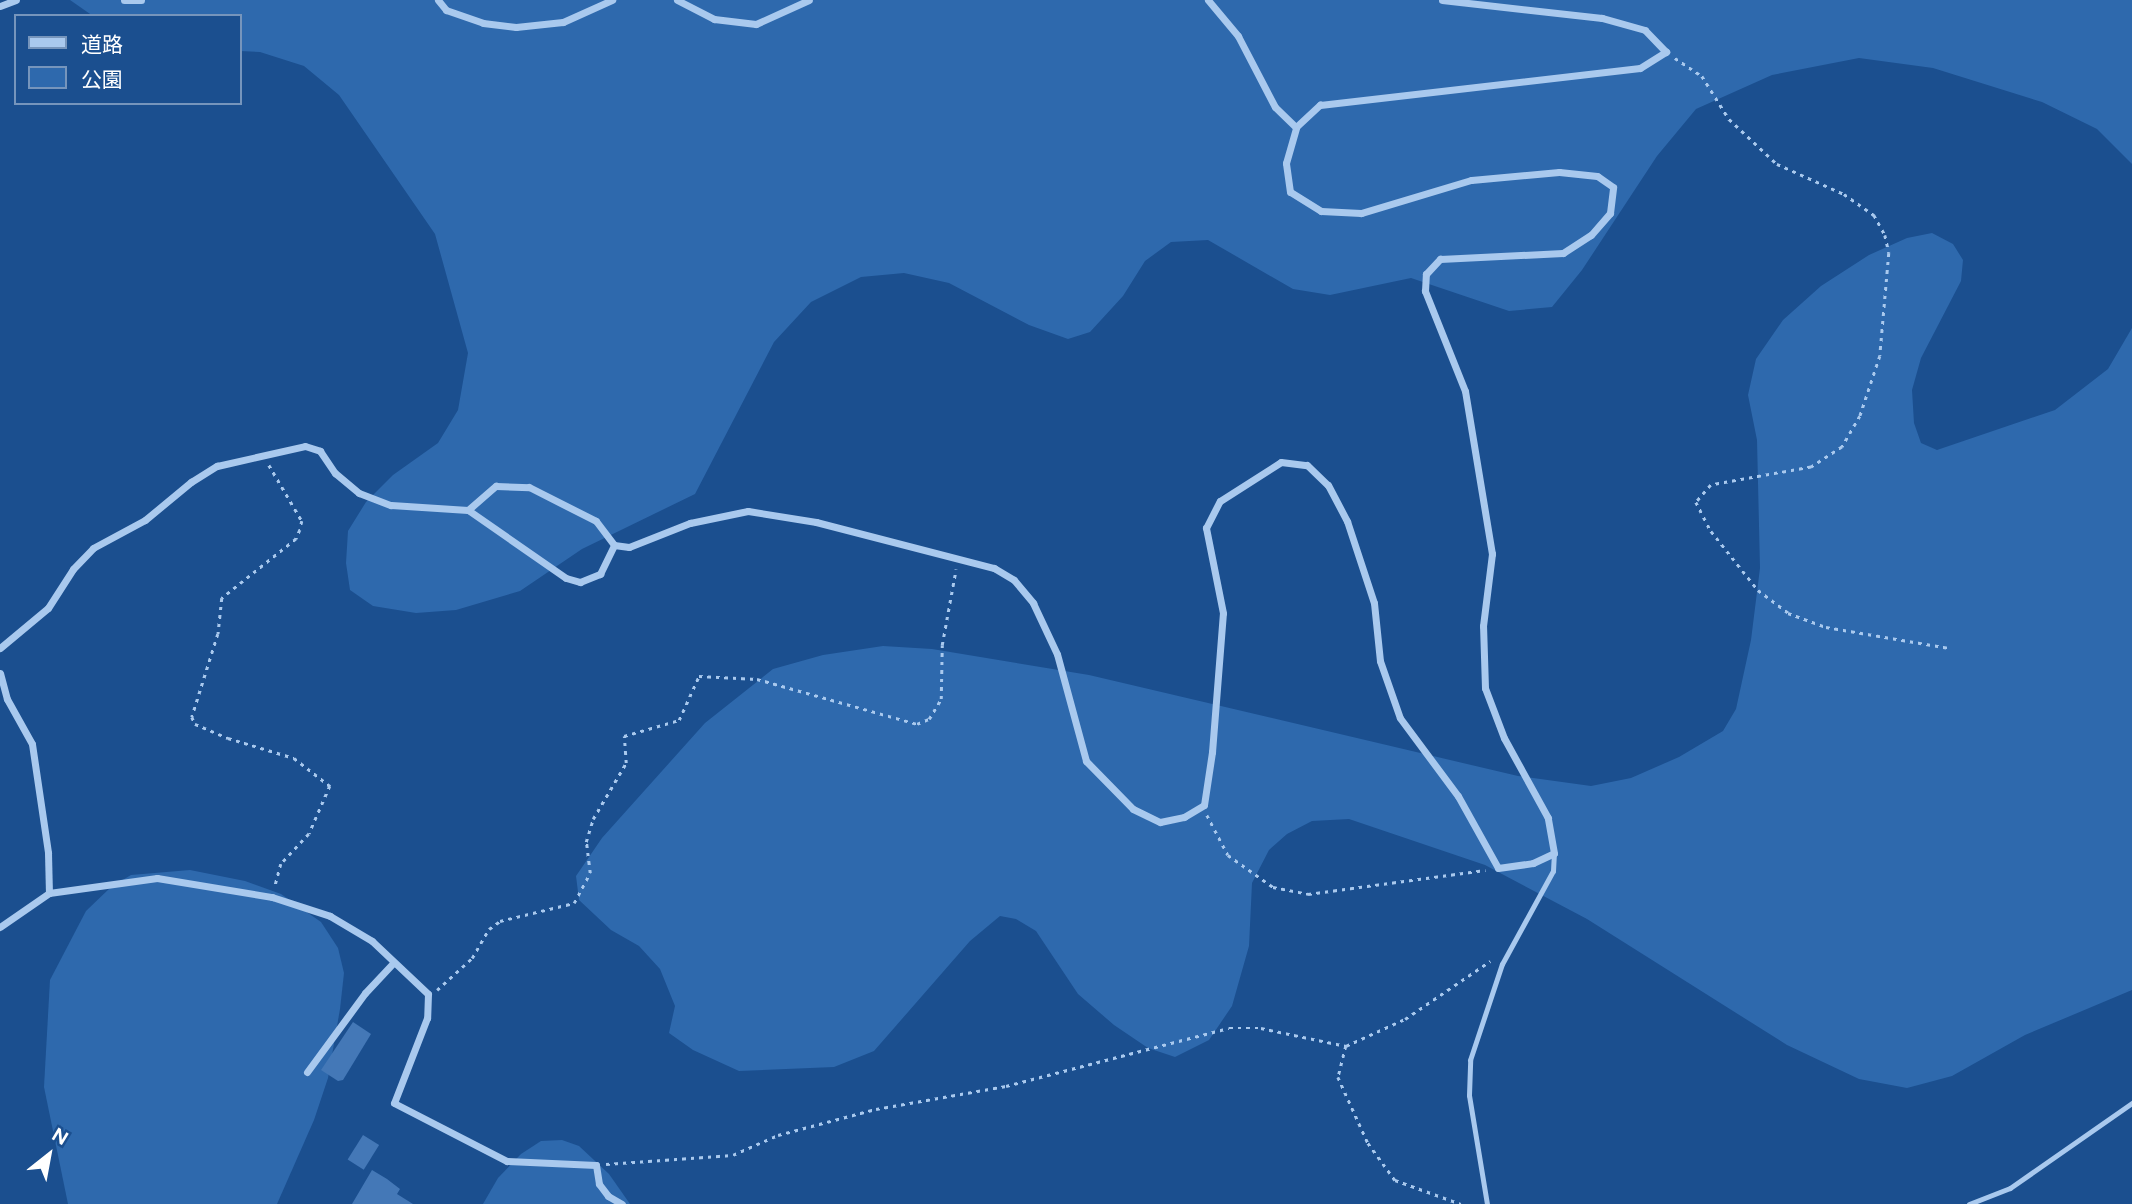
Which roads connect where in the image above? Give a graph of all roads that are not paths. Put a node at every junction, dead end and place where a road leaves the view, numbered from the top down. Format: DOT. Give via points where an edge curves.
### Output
graph roads {
  1 [pos="16,0"];
  2 [pos="124,0"];
  3 [pos="141,0"];
  4 [pos="438,0"];
  5 [pos="612,0"];
  6 [pos="677,0"];
  7 [pos="808,0"];
  8 [pos="1208,0"];
  9 [pos="1442,0"];
  10 [pos="0,6"];
  11 [pos="1296,127"];
  12 [pos="468,510"];
  13 [pos="614,545"];
  14 [pos="0,648"];
  15 [pos="0,673"];
  16 [pos="4,699"];
  17 [pos="1554,853"];
  18 [pos="49,893"];
  19 [pos="0,927"];
  20 [pos="394,962"];
  21 [pos="307,1072"];
  22 [pos="2132,1103"];
  23 [pos="622,1204"];
  24 [pos="1487,1204"];
  25 [pos="1969,1204"];
  1 -- 10 [label="street"];
  2 -- 3 [label="street"];
  4 -- 5 [label="street" via="446,10 483,23 516,27 564,22"];
  6 -- 7 [label="street" via="714,19 755,24"];
  8 -- 11 [label="street" via="1238,36 1275,107"];
  9 -- 11 [label="street" via="1602,18 1645,30 1666,52 1640,68 1320,105"];
  11 -- 17 [label="street" via="1286,163 1290,192 1321,211 1361,213 1471,180 1559,172 1597,176 1613,187 1610,213 1591,235 1563,253 1440,259 1426,274 1425,291 1465,391 1492,554 1483,626 1485,688 1504,738 1548,818"];
  12 -- 13 [label="street" via="496,486 529,486 596,521"];
  12 -- 13 [label="street" via="566,578 580,582 600,574"];
  12 -- 14 [label="street" via="391,505 359,493 335,473 320,451 305,446 217,466 145,520 93,548 48,608"];
  13 -- 17 [label="street" via="629,547 690,523 748,512 816,522 995,568 1014,580 1033,603 1057,654 1086,761 1133,809 1160,822 1184,817 1204,805 1223,613 1206,527 1220,501 1254,477 1281,462 1307,465 1328,485 1347,521 1374,603 1380,662 1400,718 1458,796 1498,868 1533,863"];
  15 -- 16 [label="street"];
  16 -- 18 [label="street" via="32,744 48,853"];
  17 -- 24 [label="lane" via="1553,871 1512,946 1475,1032 1469,1095"];
  18 -- 19 [label="street"];
  18 -- 20 [label="street" via="157,878 272,897 330,916 372,940"];
  20 -- 21 [label="street" via="365,993"];
  20 -- 23 [label="street" via="428,994 427,1018 394,1104 507,1161 596,1165 600,1184"];
  22 -- 25 [label="lane" via="2010,1188"];
}
